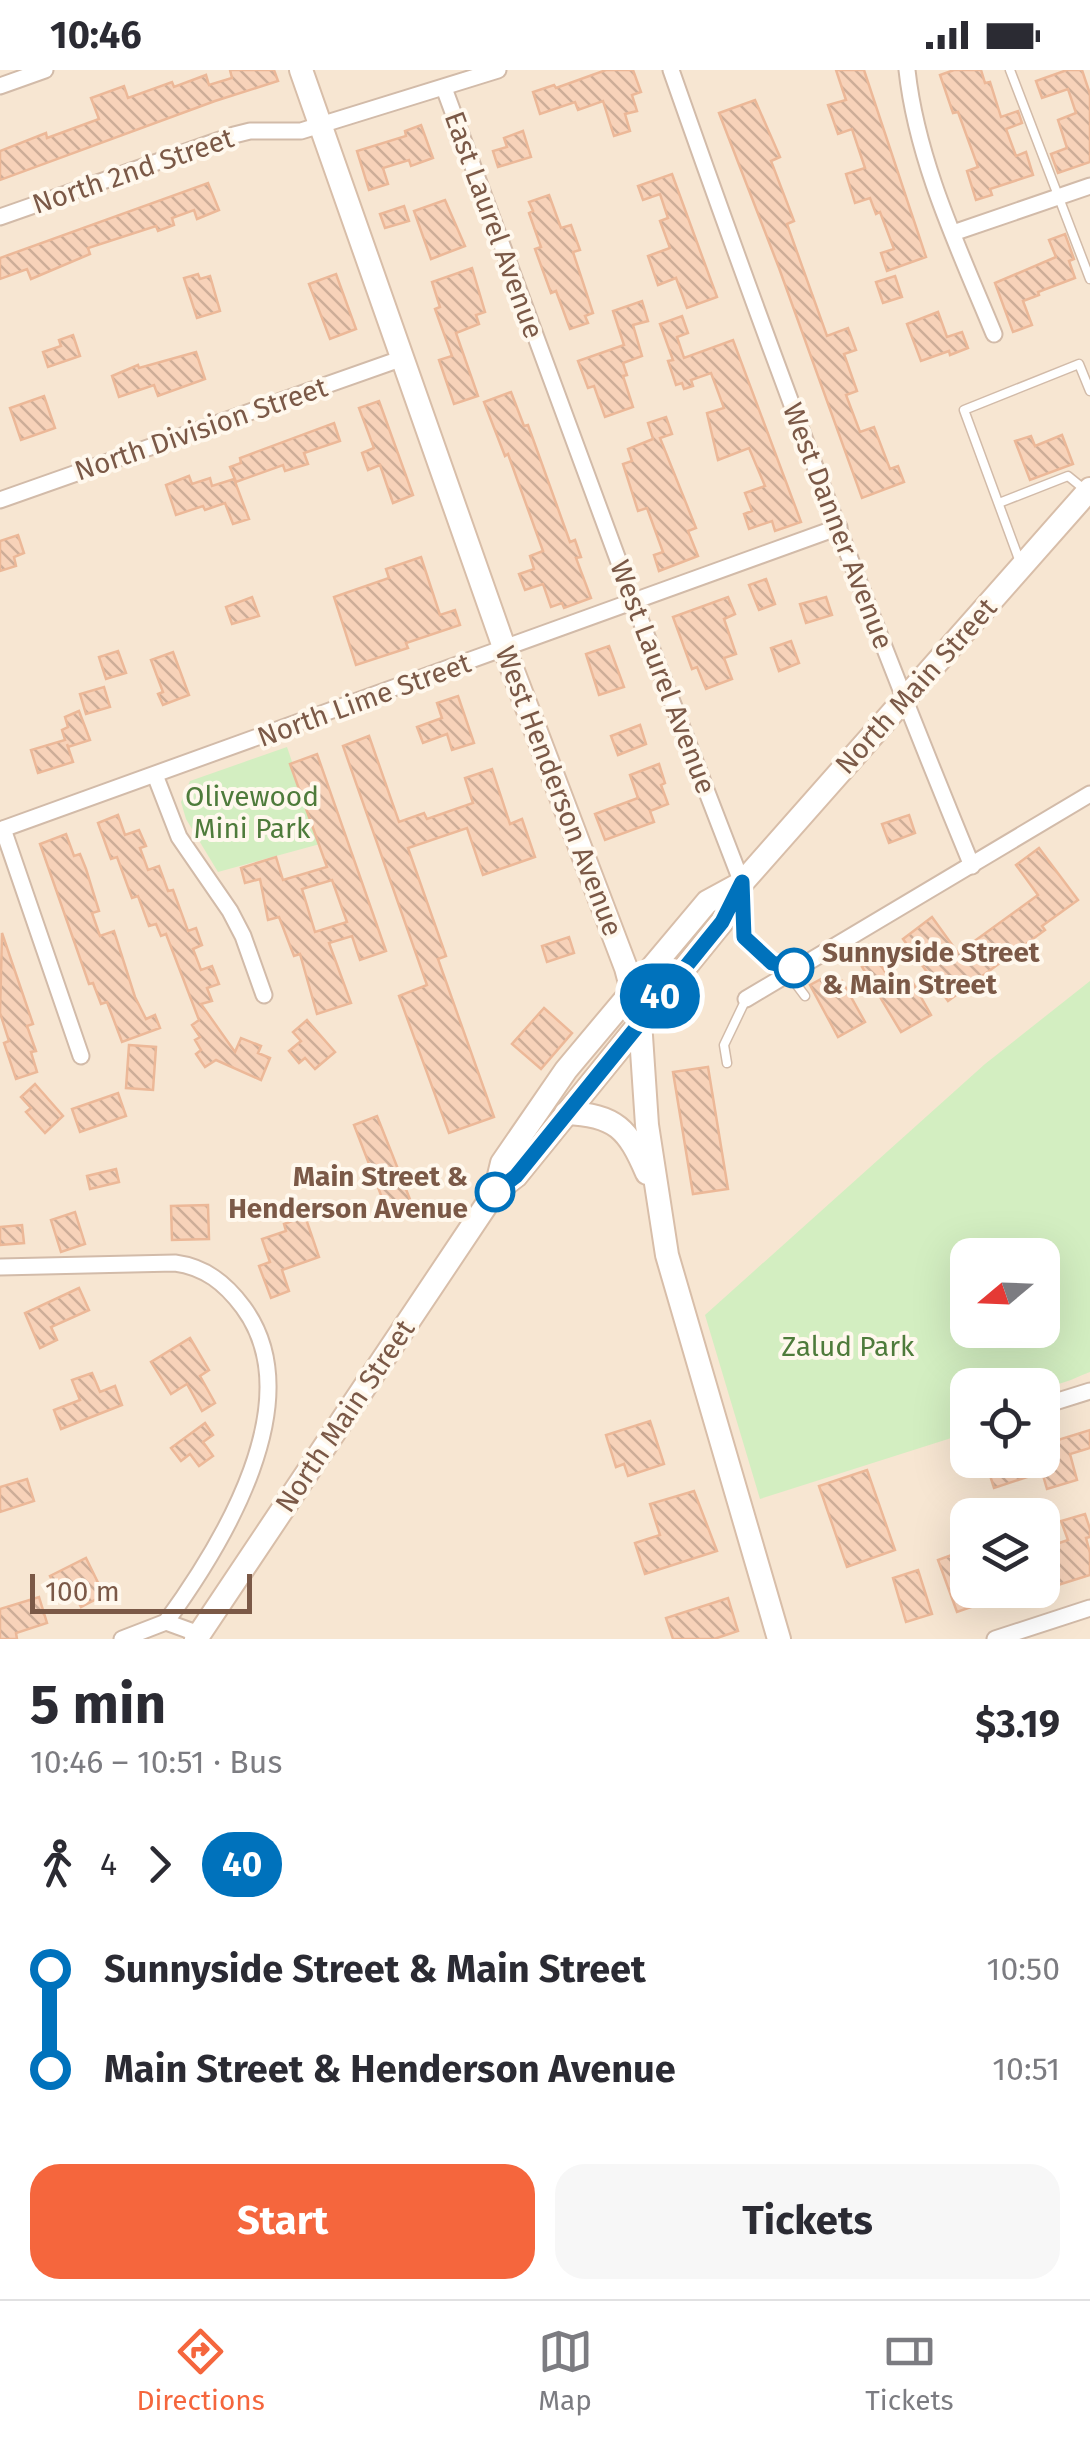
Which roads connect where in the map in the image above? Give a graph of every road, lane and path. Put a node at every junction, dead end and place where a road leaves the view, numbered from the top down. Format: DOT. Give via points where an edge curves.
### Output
graph roads {
  1 [pos="44,70"];
  2 [pos="302,70"];
  3 [pos="498,70"];
  4 [pos="672,70"];
  5 [pos="908,70"];
  6 [pos="1010,70"];
  7 [pos="0,86"];
  8 [pos="444,88"];
  9 [pos="320,124"];
  10 [pos="1090,186"];
  11 [pos="1057,196"];
  12 [pos="0,217"];
  13 [pos="953,232"];
  14 [pos="1090,279"];
  15 [pos="994,334"];
  16 [pos="403,358"];
  17 [pos="545,361"];
  18 [pos="1090,391"];
  19 [pos="1089,490"];
  20 [pos="0,500"];
  21 [pos="999,504"];
  22 [pos="839,526"];
  23 [pos="1022,566"];
  24 [pos="634,602"];
  25 [pos="505,650"];
  26 [pos="904,700"];
  27 [pos="155,775"];
  28 [pos="1090,794"];
  29 [pos="1,829"];
  30 [pos="972,866"];
  31 [pos="742,882"];
  32 [pos="791,970"];
  33 [pos="633,989"];
  34 [pos="264,996"];
  35 [pos="805,996"];
  36 [pos="746,999"];
  37 [pos="640,1021"];
  38 [pos="81,1056"];
  39 [pos="727,1064"];
  40 [pos="566,1113"];
  41 [pos="495,1192"];
  42 [pos="656,1192"];
  43 [pos="0,1267"];
  44 [pos="1090,1391"];
  45 [pos="1060,1400"];
  46 [pos="1090,1608"];
  47 [pos="166,1622"];
  48 [pos="198,1636"];
  49 [pos="122,1639"];
  50 [pos="780,1639"];
  51 [pos="995,1639"];
  1 -- 7 [label="street"];
  2 -- 9 [label="main road, West Henderson Avenue"];
  3 -- 8 [label="street, North 2nd Street"];
  4 -- 22 [label="street, West Danner Avenue"];
  5 -- 13 [label="street" via="920,141"];
  6 -- 11 [label="lane"];
  8 -- 9 [label="street, North 2nd Street"];
  8 -- 17 [label="street, East Laurel Avenue"];
  9 -- 12 [label="street, North 2nd Street" via="234,135"];
  9 -- 16 [label="main road, West Henderson Avenue"];
  10 -- 11 [label="street"];
  11 -- 13 [label="street"];
  11 -- 14 [label="lane"];
  13 -- 15 [label="street"];
  16 -- 20 [label="street, North Division Street"];
  16 -- 25 [label="main road, West Henderson Avenue"];
  17 -- 24 [label="street, West Laurel Avenue"];
  18 -- 21 [label="lane" via="1079,364 964,410"];
  19 -- 21 [label="lane" via="1068,476"];
  19 -- 23 [label="main road, North Main Street"];
  21 -- 23 [label="lane"];
  22 -- 24 [label="street, North Lime Street"];
  22 -- 26 [label="street, West Danner Avenue"];
  23 -- 26 [label="main road, North Main Street"];
  24 -- 25 [label="street, North Lime Street"];
  24 -- 31 [label="street, West Laurel Avenue"];
  25 -- 27 [label="street, North Lime Street"];
  25 -- 33 [label="main road, West Henderson Avenue"];
  26 -- 30 [label="street, West Danner Avenue"];
  26 -- 31 [label="main road, North Main Street"];
  27 -- 29 [label="street, North Lime Street"];
  27 -- 34 [label="street" via="178,837 242,936"];
  28 -- 30 [label="street"];
  29 -- 38 [label="street"];
  30 -- 32 [label="street"];
  31 -- 32 [label="street, West Laurel Avenue" via="744,937 772,963"];
  31 -- 33 [label="main road, North Main Street" via="707,902"];
  31 -- 37 [label="main road, North Main Street" via="722,922"];
  32 -- 35 [label="lane"];
  32 -- 36 [label="street"];
  33 -- 37 [label="main road, West Henderson Avenue"];
  33 -- 41 [label="main road, North Main Street" via="527,1124 502,1164"];
  36 -- 39 [label="lane" via="724,1045"];
  37 -- 40 [label="main road, North Main Street"];
  37 -- 42 [label="main road, West Henderson Avenue"];
  40 -- 41 [label="main road, North Main Street"];
  40 -- 42 [label="main road" via="616,1124"];
  41 -- 48 [label="main road, North Main Street"];
  42 -- 50 [label="main road, West Henderson Avenue" via="680,1306"];
  43 -- 47 [label="street" via="194,1266 234,1296 256,1329 268,1383 260,1443 230,1519"];
  44 -- 45 [label="street"];
  46 -- 51 [label="street"];
  47 -- 48 [label="street"];
  47 -- 49 [label="street"];
}
